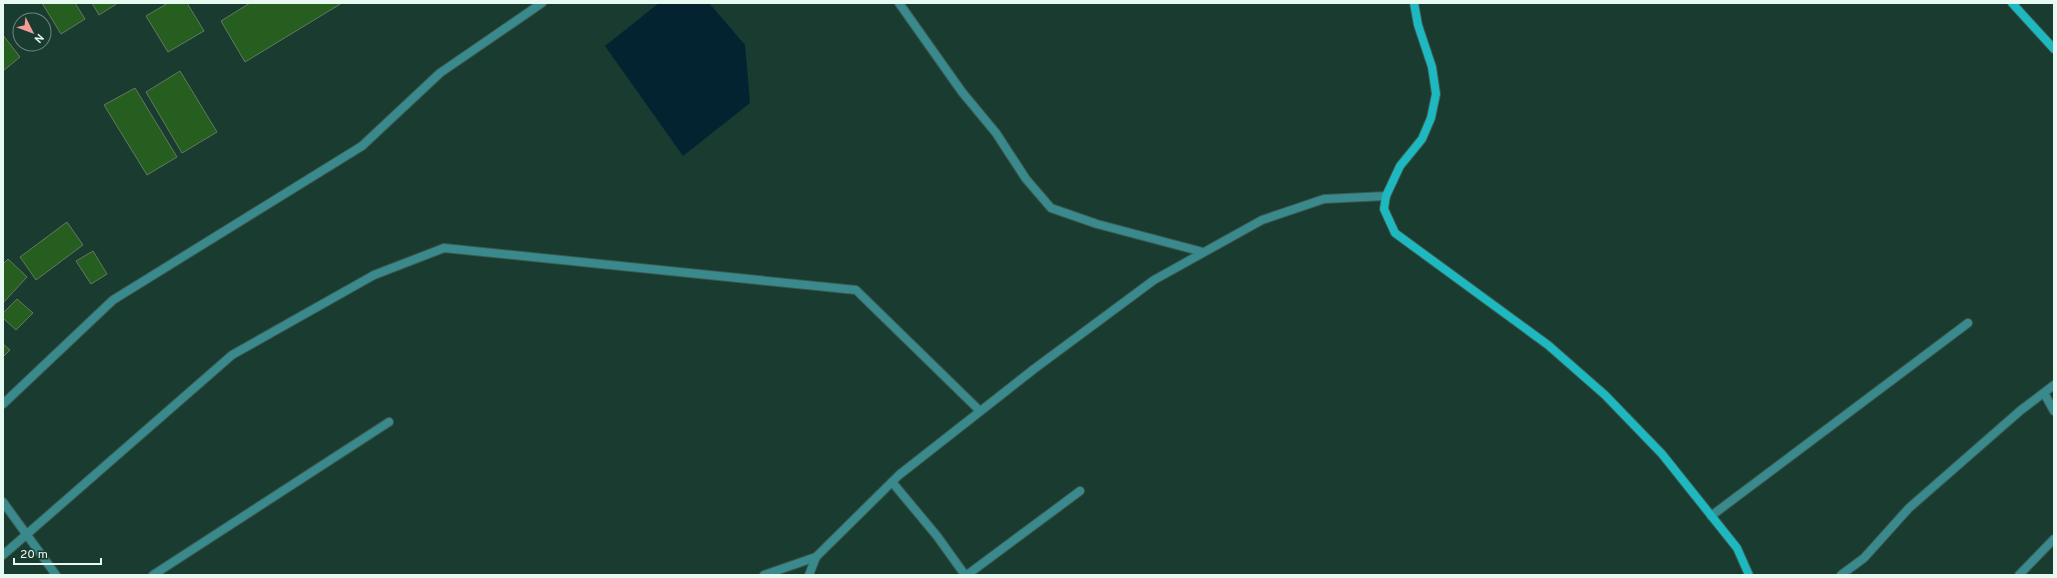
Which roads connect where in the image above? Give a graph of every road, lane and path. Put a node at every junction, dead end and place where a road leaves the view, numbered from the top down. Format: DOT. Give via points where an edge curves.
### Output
graph roads {
  1 [pos="542,3"];
  2 [pos="899,3"];
  3 [pos="1414,3"];
  4 [pos="2012,3"];
  5 [pos="2054,49"];
  6 [pos="1386,196"];
  7 [pos="1203,252"];
  8 [pos="1968,323"];
  9 [pos="2054,385"];
  10 [pos="2044,393"];
  11 [pos="3,404"];
  12 [pos="980,411"];
  13 [pos="2054,411"];
  14 [pos="389,422"];
  15 [pos="892,482"];
  16 [pos="1080,491"];
  17 [pos="3,502"];
  18 [pos="1711,516"];
  19 [pos="27,532"];
  20 [pos="2054,539"];
  21 [pos="3,554"];
  22 [pos="816,557"];
  23 [pos="56,575"];
  24 [pos="154,575"];
  25 [pos="764,575"];
  26 [pos="809,575"];
  27 [pos="966,575"];
  28 [pos="1749,575"];
  29 [pos="1841,575"];
  30 [pos="2019,575"];
  1 -- 11 [label="street" via="440,73 362,146 113,300"];
  2 -- 7 [label="street" via="962,92 996,133 1026,179 1050,208 1097,224"];
  3 -- 6 [label="street" via="1432,67 1436,94 1431,118 1422,139 1400,166"];
  4 -- 5 [label="street"];
  6 -- 7 [label="street" via="1324,199 1262,220"];
  6 -- 18 [label="street" via="1384,209 1395,234 1548,344 1605,395 1662,454"];
  7 -- 12 [label="street" via="1154,280"];
  8 -- 18 [label="street"];
  9 -- 10 [label="street"];
  10 -- 13 [label="street"];
  10 -- 29 [label="street" via="1909,508 1864,558"];
  12 -- 15 [label="street"];
  12 -- 19 [label="street" via="856,290 444,248 374,276 232,355"];
  14 -- 24 [label="street"];
  15 -- 22 [label="street"];
  15 -- 27 [label="street"];
  16 -- 27 [label="street"];
  17 -- 19 [label="street"];
  18 -- 28 [label="street" via="1737,548"];
  19 -- 21 [label="street"];
  19 -- 23 [label="street"];
  20 -- 30 [label="street"];
  22 -- 25 [label="street"];
  22 -- 26 [label="street"];
}
